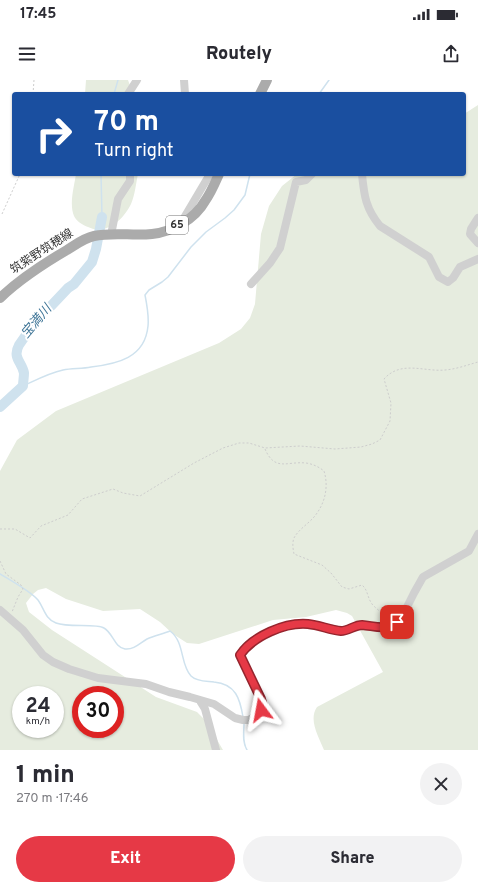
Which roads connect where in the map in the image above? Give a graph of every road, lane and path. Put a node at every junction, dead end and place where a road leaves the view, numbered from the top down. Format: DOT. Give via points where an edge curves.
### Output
graph roads {
  1 [pos="34,80"];
  2 [pos="137,80"];
  3 [pos="184,80"];
  4 [pos="267,80"];
  5 [pos="32,92"];
  6 [pos="129,92"];
  7 [pos="185,92"];
  8 [pos="261,92"];
  9 [pos="19,176"];
  10 [pos="130,176"];
  11 [pos="209,176"];
  12 [pos="218,176"];
  13 [pos="310,176"];
  14 [pos="362,176"];
  15 [pos="2,214"];
  16 [pos="478,218"];
  17 [pos="181,223"];
  18 [pos="109,235"];
  19 [pos="478,243"];
  20 [pos="478,259"];
  21 [pos="251,284"];
  22 [pos="0,298"];
  23 [pos="478,362"];
  24 [pos="265,448"];
  25 [pos="0,529"];
  26 [pos="478,534"];
  27 [pos="0,561"];
  28 [pos="0,610"];
  29 [pos="9,618"];
  30 [pos="394,625"];
  31 [pos="200,701"];
  32 [pos="216,750"];
  1 -- 5 [label="path"];
  2 -- 6 [label="street"];
  3 -- 7 [label="street"];
  4 -- 8 [label="main road"];
  9 -- 15 [label="path"];
  10 -- 18 [label="street" via="130,181 118,200"];
  11 -- 17 [label="street"];
  12 -- 17 [label="main road, 筑紫野筑穂線 / 65" via="205,202 197,212"];
  13 -- 21 [label="street" via="306,180 296,182 280,248"];
  14 -- 20 [label="street" via="367,207 374,219 380,226 429,257 439,277 448,282 460,267"];
  16 -- 19 [label="street" via="470,234"];
  17 -- 18 [label="main road, 筑紫野筑穂線 / 65" via="167,231 152,234"];
  18 -- 22 [label="main road, 筑紫野筑穂線 / 65" via="93,236 81,241 44,263"];
  23 -- 24 [label="path" via="455,369 412,367 397,369 388,374 384,379 391,403 390,421 380,440 372,444 335,450 300,446"];
  24 -- 25 [label="path" via="249,442 223,448 140,496 113,489 92,495 82,499 68,515 41,526 30,538 15,529"];
  24 -- 30 [label="path" via="271,460 277,463 306,463 324,471 327,478 324,502 294,538 294,554 322,565 342,587 350,589 362,585 366,588 373,605"];
  26 -- 30 [label="street" via="468,551 423,578"];
  27 -- 29 [label="path" via="6,574 21,584 23,589"];
  28 -- 29 [label="street"];
  29 -- 31 [label="street" via="23,630 37,650 53,662 98,678 146,684"];
  30 -- 31 [label="street" via="385,629 360,625 343,631 300,624 273,631 252,641 240,655 263,706 254,717 249,720 235,718 214,704"];
  31 -- 32 [label="street" via="205,709"];
}
